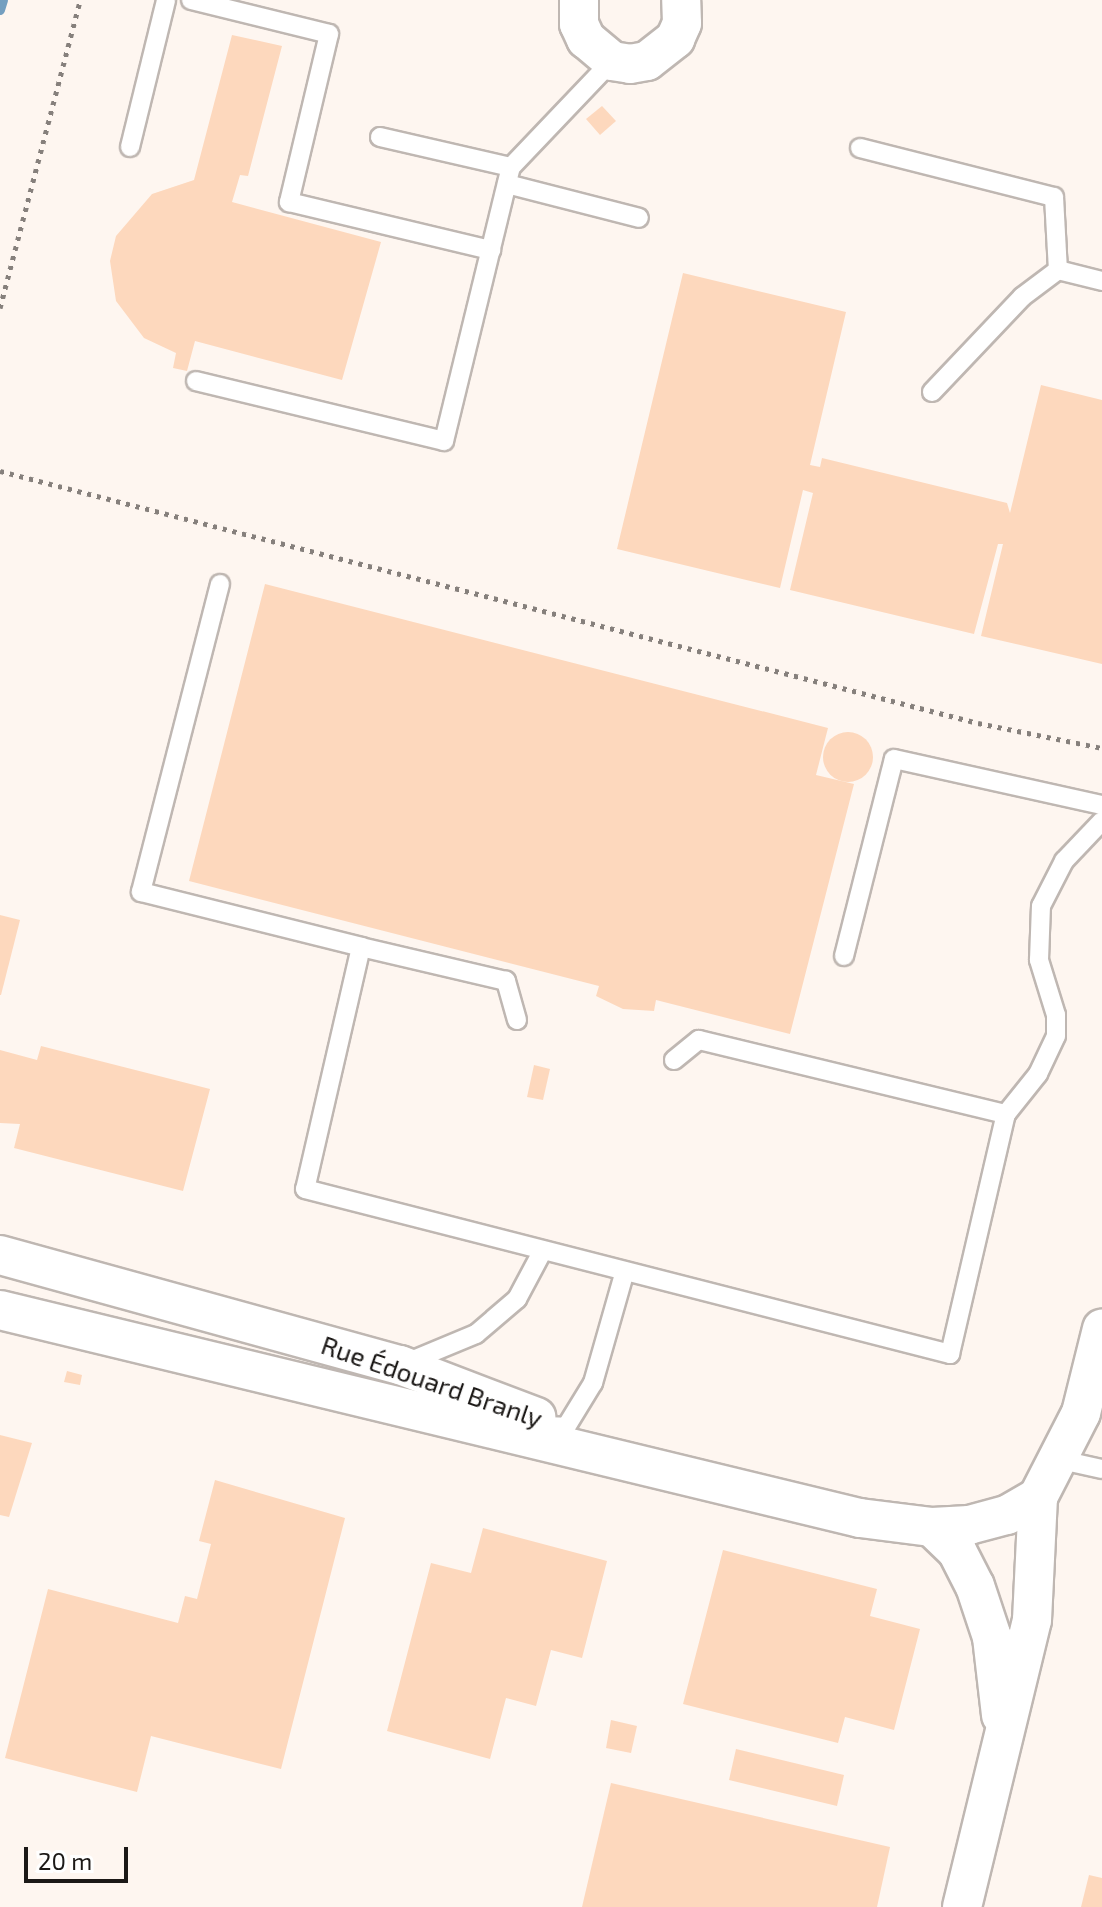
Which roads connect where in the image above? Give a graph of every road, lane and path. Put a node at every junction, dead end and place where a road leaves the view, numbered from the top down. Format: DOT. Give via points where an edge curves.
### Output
graph roads {
  1 [pos="80,0"];
  2 [pos="166,0"];
  3 [pos="191,0"];
  4 [pos="579,0"];
  5 [pos="681,0"];
  6 [pos="612,61"];
  7 [pos="380,137"];
  8 [pos="130,147"];
  9 [pos="860,148"];
  10 [pos="509,176"];
  11 [pos="639,218"];
  12 [pos="491,250"];
  13 [pos="1058,270"];
  14 [pos="1102,281"];
  15 [pos="0,308"];
  16 [pos="196,381"];
  17 [pos="932,392"];
  18 [pos="0,471"];
  19 [pos="220,584"];
  20 [pos="1102,748"];
  21 [pos="1102,805"];
  22 [pos="1102,821"];
  23 [pos="361,947"];
  24 [pos="844,956"];
  25 [pos="517,1020"];
  26 [pos="674,1060"];
  27 [pos="1006,1114"];
  28 [pos="543,1250"];
  29 [pos="0,1255"];
  30 [pos="625,1271"];
  31 [pos="0,1310"];
  32 [pos="1102,1329"];
  33 [pos="400,1365"];
  34 [pos="355,1397"];
  35 [pos="566,1427"];
  36 [pos="1061,1460"];
  37 [pos="1102,1469"];
  38 [pos="1038,1497"];
  39 [pos="860,1518"];
  40 [pos="932,1527"];
  41 [pos="1004,1741"];
  42 [pos="962,1907"];
  1 -- 15 [label="path"];
  2 -- 8 [label="lane"];
  3 -- 12 [label="lane" via="329,34 289,202"];
  4 -- 6 [label="street" via="579,24 586,39"];
  5 -- 6 [label="street" via="682,23 663,52 647,61"];
  6 -- 10 [label="lane"];
  7 -- 10 [label="lane"];
  9 -- 13 [label="lane" via="1054,197"];
  10 -- 11 [label="lane"];
  10 -- 12 [label="lane"];
  12 -- 16 [label="lane" via="444,441"];
  13 -- 14 [label="lane"];
  13 -- 17 [label="lane" via="1022,297"];
  18 -- 20 [label="path" via="978,723"];
  19 -- 23 [label="lane" via="141,892"];
  21 -- 24 [label="lane" via="894,759"];
  22 -- 27 [label="lane" via="1064,861 1041,906 1039,960 1056,1015 1056,1036 1038,1074"];
  23 -- 25 [label="lane" via="506,981"];
  23 -- 28 [label="lane" via="305,1189"];
  26 -- 27 [label="lane" via="699,1040"];
  27 -- 30 [label="lane" via="950,1354"];
  28 -- 30 [label="lane"];
  28 -- 33 [label="lane" via="517,1299 476,1334"];
  29 -- 33 [label="street, Rue Édouard Branly"];
  30 -- 35 [label="lane" via="593,1383"];
  31 -- 34 [label="street, Rue Édouard Branly"];
  32 -- 36 [label="street, Rue Édouard Branly" via="1081,1413"];
  33 -- 35 [label="street, Rue Édouard Branly" via="466,1394"];
  34 -- 35 [label="lane" via="389,1395 522,1425"];
  34 -- 39 [label="street, Rue Édouard Branly"];
  35 -- 39 [label="street, Rue Édouard Branly"];
  36 -- 37 [label="lane"];
  36 -- 38 [label="street, Rue Édouard Branly"];
  38 -- 40 [label="street, Rue Édouard Branly" via="1007,1515"];
  38 -- 41 [label="street" via="1032,1620"];
  39 -- 40 [label="street, Rue Édouard Branly"];
  40 -- 41 [label="street" via="957,1551 975,1586 992,1637"];
  41 -- 42 [label="street"];
}
